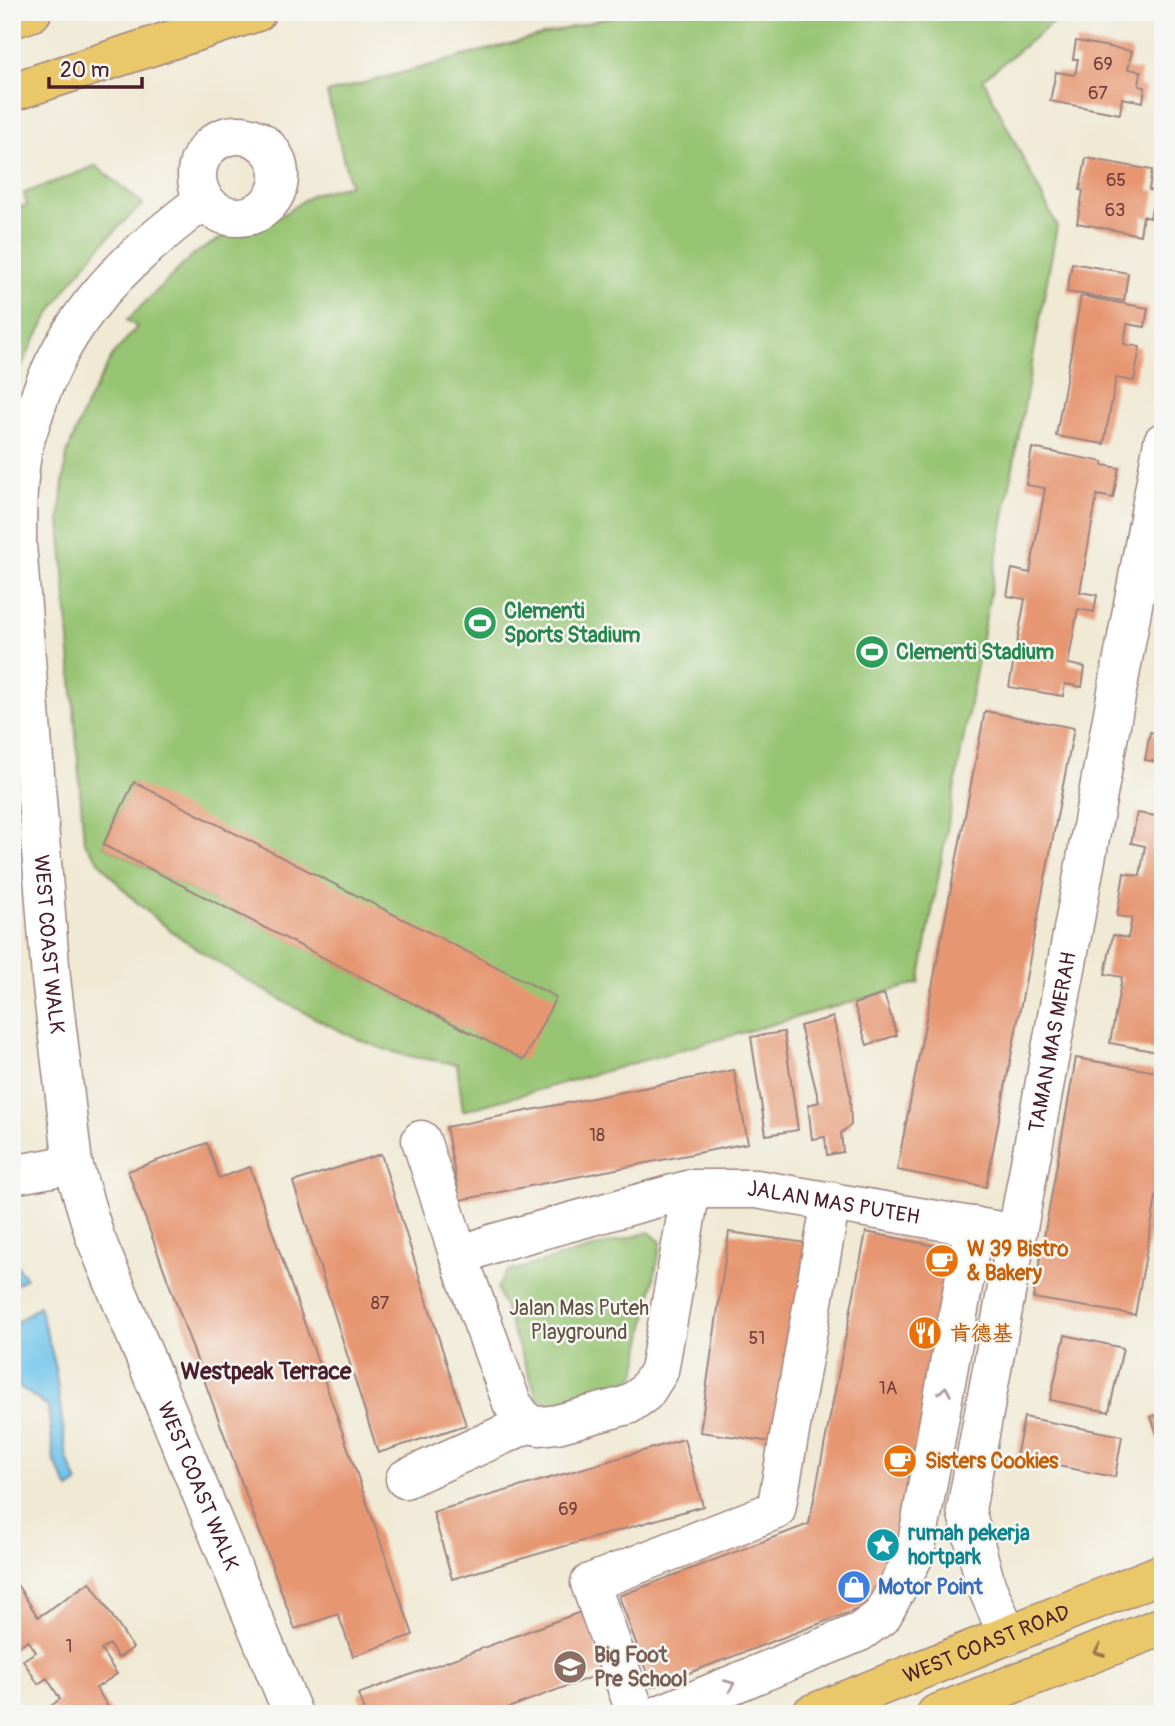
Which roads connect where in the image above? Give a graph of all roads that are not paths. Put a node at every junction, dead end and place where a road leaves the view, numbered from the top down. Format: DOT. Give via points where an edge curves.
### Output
graph roads {
  1 [pos="32,12"];
  2 [pos="257,12"];
  3 [pos="12,19"];
  4 [pos="12,92"];
  5 [pos="204,200"];
  6 [pos="1163,442"];
  7 [pos="421,1140"];
  8 [pos="73,1164"];
  9 [pos="12,1175"];
  10 [pos="691,1189"];
  11 [pos="831,1202"];
  12 [pos="974,1226"];
  13 [pos="1017,1233"];
  14 [pos="459,1256"];
  15 [pos="527,1424"];
  16 [pos="405,1479"];
  17 [pos="925,1501"];
  18 [pos="966,1510"];
  19 [pos="1163,1573"];
  20 [pos="1163,1626"];
  21 [pos="1008,1636"];
  22 [pos="658,1713"];
  23 [pos="293,1714"];
  24 [pos="811,1714"];
  25 [pos="936,1714"];
  1 -- 3 [label="main road"];
  2 -- 4 [label="main road"];
  5 -- 8 [label="street, WEST COAST WALK" via="136,254 80,317 43,385 22,451 17,544 51,978"];
  6 -- 13 [label="street, TAMAN MAS MERAH"];
  7 -- 14 [label="street"];
  8 -- 9 [label="street"];
  8 -- 23 [label="street, WEST COAST WALK" via="94,1237"];
  10 -- 11 [label="street, JALAN MAS PUTEH" via="756,1189"];
  10 -- 14 [label="street, JALAN MAS PUTEH" via="494,1242"];
  10 -- 15 [label="street" via="659,1371 645,1393 628,1405 556,1424"];
  11 -- 12 [label="street, JALAN MAS PUTEH"];
  11 -- 22 [label="street" via="776,1510 590,1583"];
  12 -- 13 [label="street, JALAN MAS PUTEH"];
  17 -- 12 [label="street, one-way"];
  13 -- 18 [label="street, TAMAN MAS MERAH"];
  14 -- 15 [label="street" via="512,1403"];
  15 -- 16 [label="street"];
  17 -- 18 [label="street"];
  22 -- 17 [label="street, one-way" via="860,1632 882,1616 915,1554"];
  18 -- 21 [label="street, TAMAN MAS MERAH" via="986,1585"];
  19 -- 21 [label="main road, WEST COAST ROAD"];
  20 -- 25 [label="main road, one-way"];
  21 -- 24 [label="main road, WEST COAST ROAD"];
}
